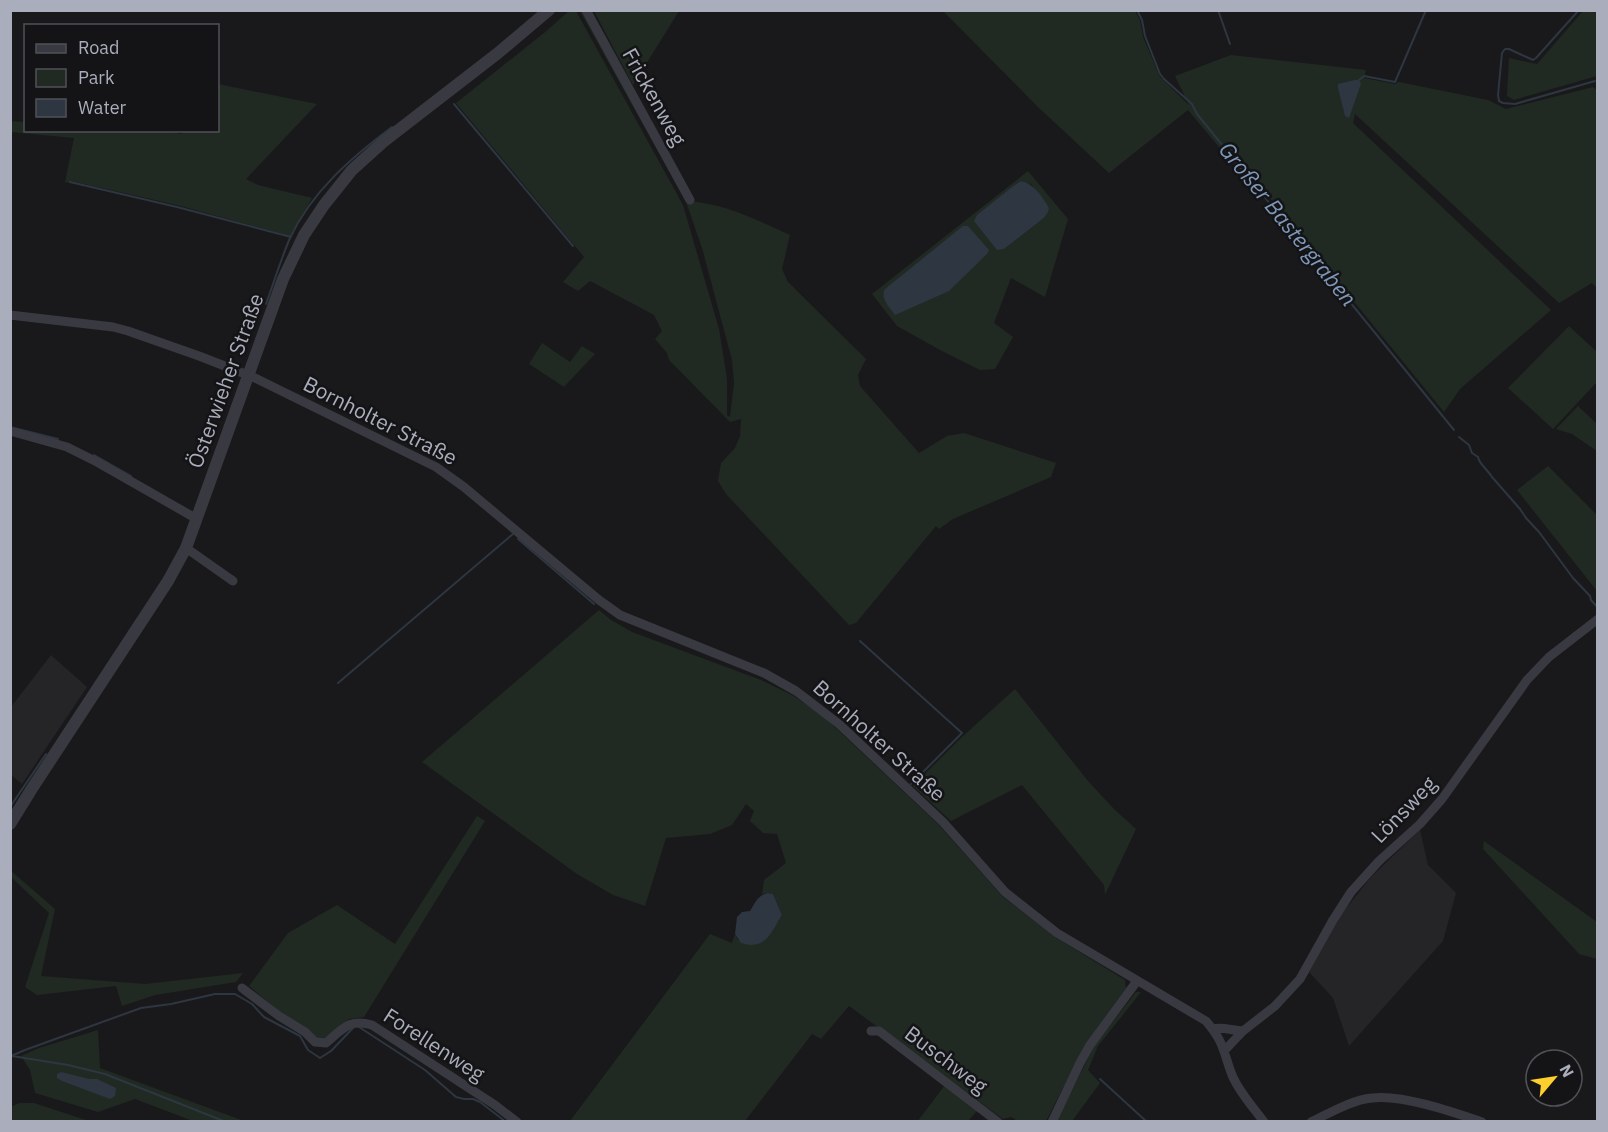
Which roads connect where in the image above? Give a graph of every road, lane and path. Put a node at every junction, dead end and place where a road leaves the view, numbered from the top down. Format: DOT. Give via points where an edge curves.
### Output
graph roads {
  1 [pos="549,10"];
  2 [pos="586,10"];
  3 [pos="690,200"];
  4 [pos="10,315"];
  5 [pos="248,375"];
  6 [pos="10,431"];
  7 [pos="197,519"];
  8 [pos="186,548"];
  9 [pos="233,581"];
  10 [pos="1598,619"];
  11 [pos="10,824"];
  12 [pos="1137,981"];
  13 [pos="242,988"];
  14 [pos="1213,1029"];
  15 [pos="871,1030"];
  16 [pos="1243,1030"];
  17 [pos="1225,1050"];
  18 [pos="517,1122"];
  19 [pos="998,1122"];
  20 [pos="1052,1122"];
  21 [pos="1264,1122"];
  22 [pos="1311,1122"];
  23 [pos="1482,1122"];
  1 -- 5 [label="street, Österwieher Straße" via="352,170 324,205 295,252"];
  2 -- 3 [label="street, Frickenweg"];
  4 -- 5 [label="street, Bornholter Straße" via="128,330"];
  5 -- 7 [label="street, Österwieher Straße"];
  5 -- 12 [label="street, Bornholter Straße" via="436,467 620,615 764,673 796,691 839,724 943,822 1005,892 1057,933"];
  6 -- 7 [label="street" via="67,447"];
  7 -- 8 [label="street, Österwieher Straße"];
  8 -- 9 [label="street"];
  8 -- 11 [label="street, Österwieher Straße"];
  10 -- 16 [label="street, Lönsweg" via="1549,657 1527,680 1442,799 1351,892 1300,978 1275,1006"];
  12 -- 14 [label="street, Bornholter Straße" via="1206,1021"];
  12 -- 20 [label="street" via="1090,1045"];
  13 -- 18 [label="street, Forellenweg" via="315,1042 326,1043 351,1023 372,1025"];
  14 -- 16 [label="street"];
  14 -- 17 [label="street, Bornholter Straße"];
  15 -- 19 [label="street, Buschweg" via="879,1031"];
  16 -- 17 [label="street, Lönsweg"];
  17 -- 21 [label="street, Bornholter Straße" via="1233,1076"];
  22 -- 23 [label="street" via="1347,1105 1389,1098"];
}
